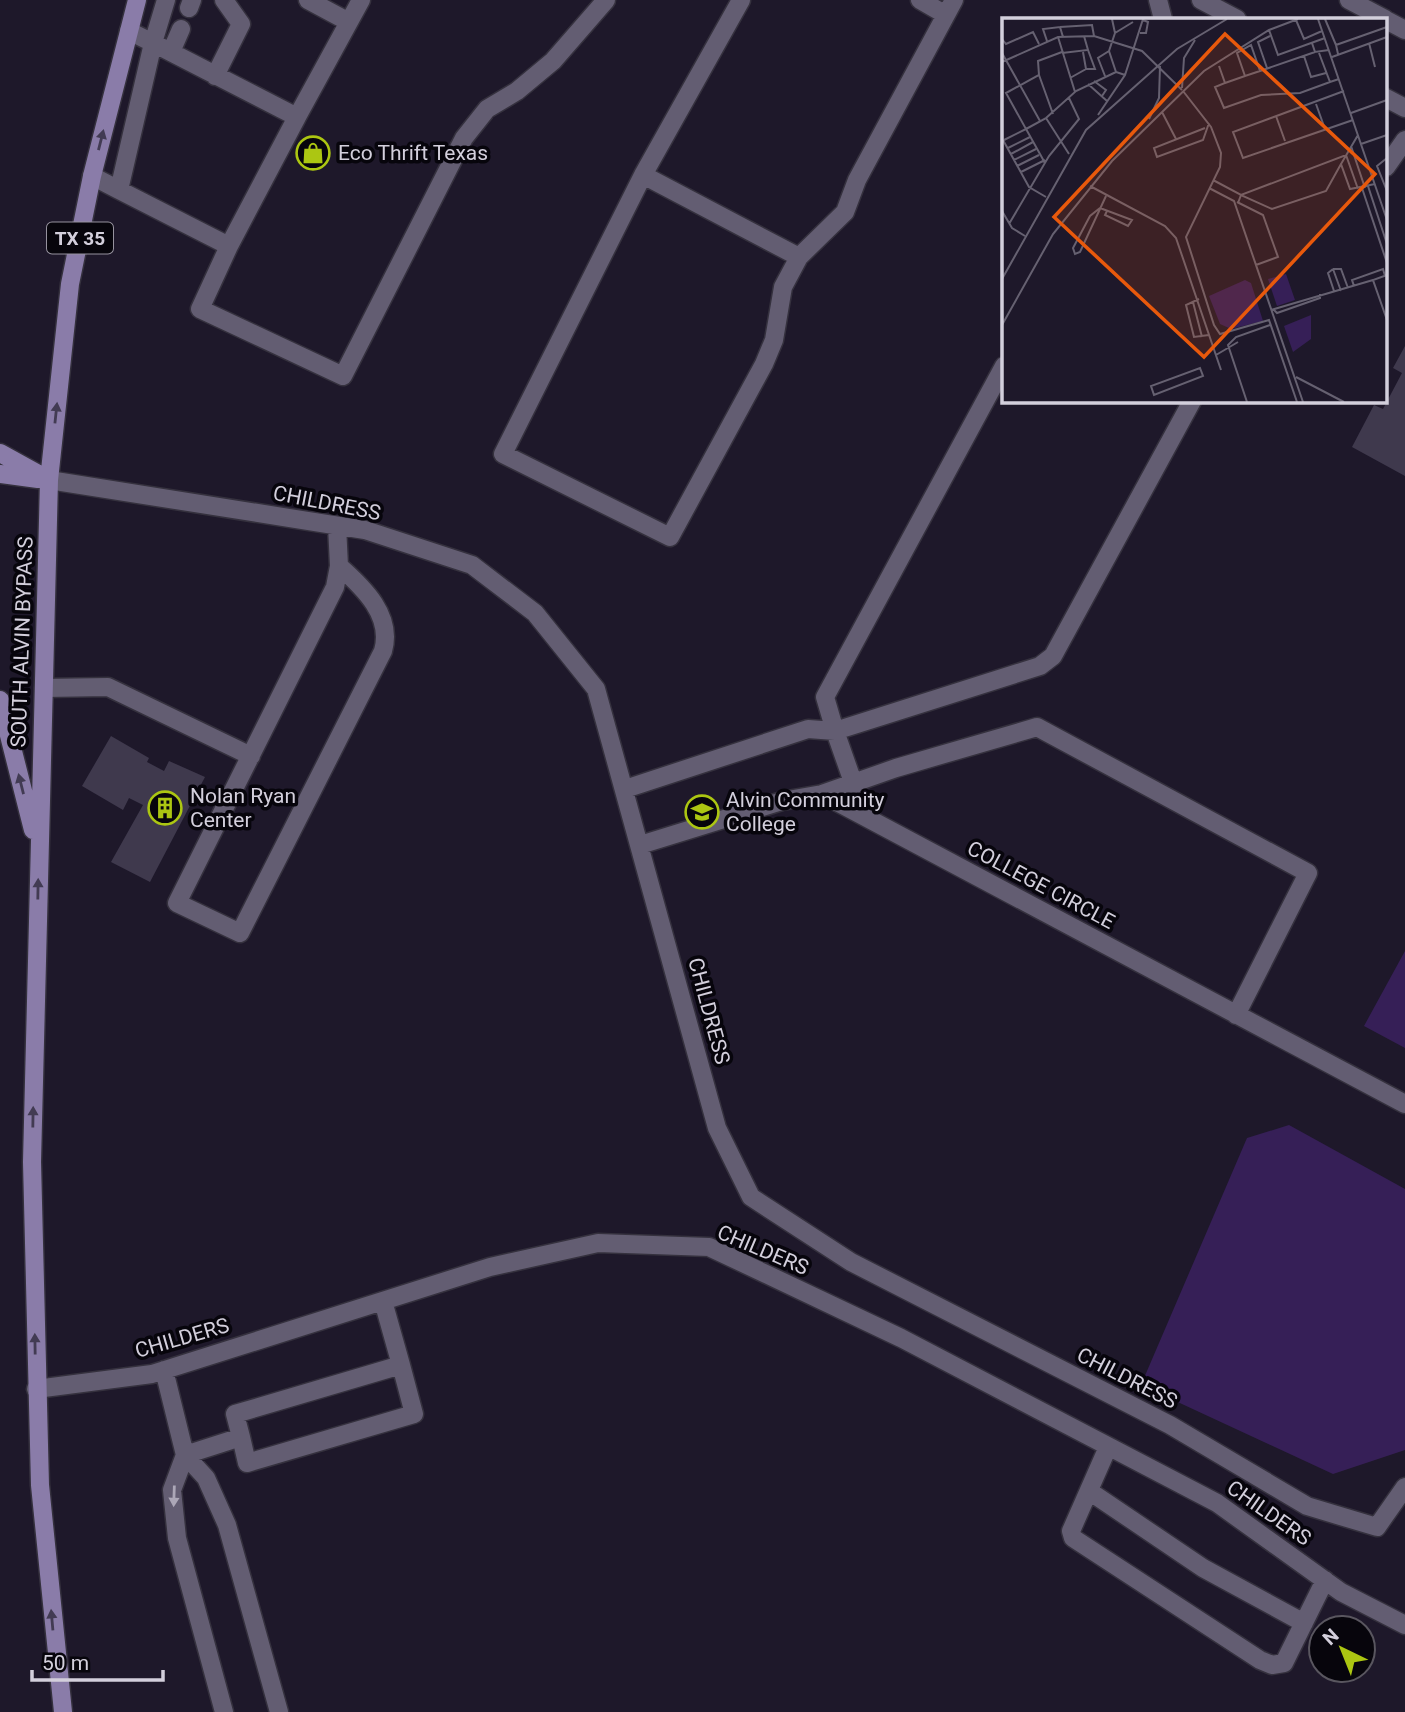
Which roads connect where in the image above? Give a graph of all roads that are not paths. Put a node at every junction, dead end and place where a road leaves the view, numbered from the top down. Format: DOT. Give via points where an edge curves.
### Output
graph roads {
  1 [pos="137,0"];
  2 [pos="166,0"];
  3 [pos="224,0"];
  4 [pos="308,0"];
  5 [pos="361,0"];
  6 [pos="606,0"];
  7 [pos="741,0"];
  8 [pos="920,0"];
  9 [pos="1158,0"];
  10 [pos="1201,0"];
  11 [pos="1349,0"];
  12 [pos="950,7"];
  13 [pos="1163,18"];
  14 [pos="1235,18"];
  15 [pos="1384,18"];
  16 [pos="1388,20"];
  17 [pos="349,22"];
  18 [pos="181,29"];
  19 [pos="1405,30"];
  20 [pos="129,31"];
  21 [pos="153,43"];
  22 [pos="171,52"];
  23 [pos="215,76"];
  24 [pos="1388,99"];
  25 [pos="1405,108"];
  26 [pos="297,117"];
  27 [pos="1405,140"];
  28 [pos="1388,161"];
  29 [pos="643,175"];
  30 [pos="92,176"];
  31 [pos="119,190"];
  32 [pos="229,246"];
  33 [pos="799,257"];
  34 [pos="1002,370"];
  35 [pos="1191,402"];
  36 [pos="0,453"];
  37 [pos="0,474"];
  38 [pos="49,480"];
  39 [pos="337,526"];
  40 [pos="339,566"];
  41 [pos="44,688"];
  42 [pos="0,700"];
  43 [pos="835,731"];
  44 [pos="251,756"];
  45 [pos="854,785"];
  46 [pos="625,789"];
  47 [pos="822,794"];
  48 [pos="640,845"];
  49 [pos="38,850"];
  50 [pos="1236,1014"];
  51 [pos="1405,1104"];
  52 [pos="383,1301"];
  53 [pos="401,1365"];
  54 [pos="164,1370"];
  55 [pos="36,1389"];
  56 [pos="241,1437"];
  57 [pos="1108,1447"];
  58 [pos="185,1455"];
  59 [pos="1405,1487"];
  60 [pos="1089,1491"];
  61 [pos="1325,1580"];
  62 [pos="1304,1623"];
  63 [pos="1405,1625"];
  64 [pos="63,1712"];
  65 [pos="224,1712"];
  66 [pos="279,1712"];
  1 -- 20 [label="main road, SOUTH ALVIN BYPASS / TX 35"];
  2 -- 21 [label="street"];
  3 -- 23 [label="street" via="241,24"];
  4 -- 17 [label="street"];
  5 -- 17 [label="street"];
  6 -- 32 [label="street" via="553,61 486,109 464,138 344,376 200,309"];
  7 -- 29 [label="street"];
  8 -- 12 [label="street"];
  9 -- 13 [label="street"];
  10 -- 14 [label="street"];
  11 -- 15 [label="street"];
  12 -- 33 [label="street" via="857,180 845,212"];
  16 -- 19 [label="street"];
  17 -- 26 [label="street"];
  18 -- 22 [label="street"];
  20 -- 21 [label="street"];
  30 -- 20 [label="main road, SOUTH ALVIN BYPASS / TX 35, one-way"];
  21 -- 22 [label="street"];
  21 -- 31 [label="street"];
  22 -- 23 [label="street"];
  23 -- 26 [label="street"];
  24 -- 25 [label="street"];
  26 -- 32 [label="street"];
  27 -- 28 [label="street"];
  29 -- 33 [label="street"];
  29 -- 33 [label="street" via="502,454 670,537 764,364 774,340 783,287"];
  30 -- 31 [label="street"];
  38 -- 30 [label="main road, SOUTH ALVIN BYPASS / TX 35, one-way" via="70,284"];
  31 -- 32 [label="street"];
  34 -- 43 [label="street" via="825,697"];
  35 -- 43 [label="street" via="1053,656 1040,666"];
  36 -- 38 [label="main road"];
  37 -- 38 [label="main road"];
  38 -- 39 [label="street, CHILDRESS"];
  38 -- 41 [label="main road, SOUTH ALVIN BYPASS / TX 35"];
  39 -- 40 [label="street"];
  39 -- 46 [label="street, CHILDRESS" via="365,530 472,565 535,613 596,689"];
  40 -- 44 [label="street" via="335,587"];
  40 -- 44 [label="street" via="359,584 384,621 388,636 240,933 177,903"];
  41 -- 44 [label="street" via="108,687"];
  41 -- 49 [label="main road, SOUTH ALVIN BYPASS / TX 35"];
  49 -- 42 [label="main road, one-way"];
  43 -- 45 [label="street"];
  43 -- 46 [label="street" via="808,729"];
  45 -- 47 [label="street"];
  45 -- 50 [label="street" via="896,768 1037,727 1308,873"];
  46 -- 48 [label="street, CHILDRESS"];
  47 -- 48 [label="street" via="782,801"];
  47 -- 50 [label="street, COLLEGE CIRCLE"];
  48 -- 59 [label="street, CHILDRESS" via="717,1128 751,1197 851,1262 1170,1425 1307,1506 1377,1527"];
  55 -- 49 [label="main road, SOUTH ALVIN BYPASS / TX 35, one-way" via="32,1162"];
  50 -- 51 [label="street, COLLEGE CIRCLE"];
  52 -- 53 [label="street"];
  52 -- 54 [label="street, CHILDERS"];
  52 -- 57 [label="street, CHILDERS" via="490,1267 598,1243 709,1247 901,1338"];
  53 -- 56 [label="street" via="234,1414"];
  53 -- 56 [label="street" via="414,1414 247,1463"];
  54 -- 55 [label="street, CHILDERS"];
  54 -- 58 [label="street"];
  64 -- 55 [label="main road, SOUTH ALVIN BYPASS / TX 35, one-way" via="40,1485"];
  56 -- 58 [label="street"];
  57 -- 60 [label="street"];
  57 -- 61 [label="street, CHILDERS" via="1217,1503"];
  58 -- 65 [label="street, one-way" via="172,1490 177,1538"];
  58 -- 66 [label="street" via="206,1478 226,1525"];
  60 -- 62 [label="street" via="1203,1568"];
  60 -- 62 [label="street" via="1071,1531 1073,1538 1260,1660 1284,1663"];
  61 -- 62 [label="street"];
  61 -- 63 [label="street, CHILDERS"];
}
